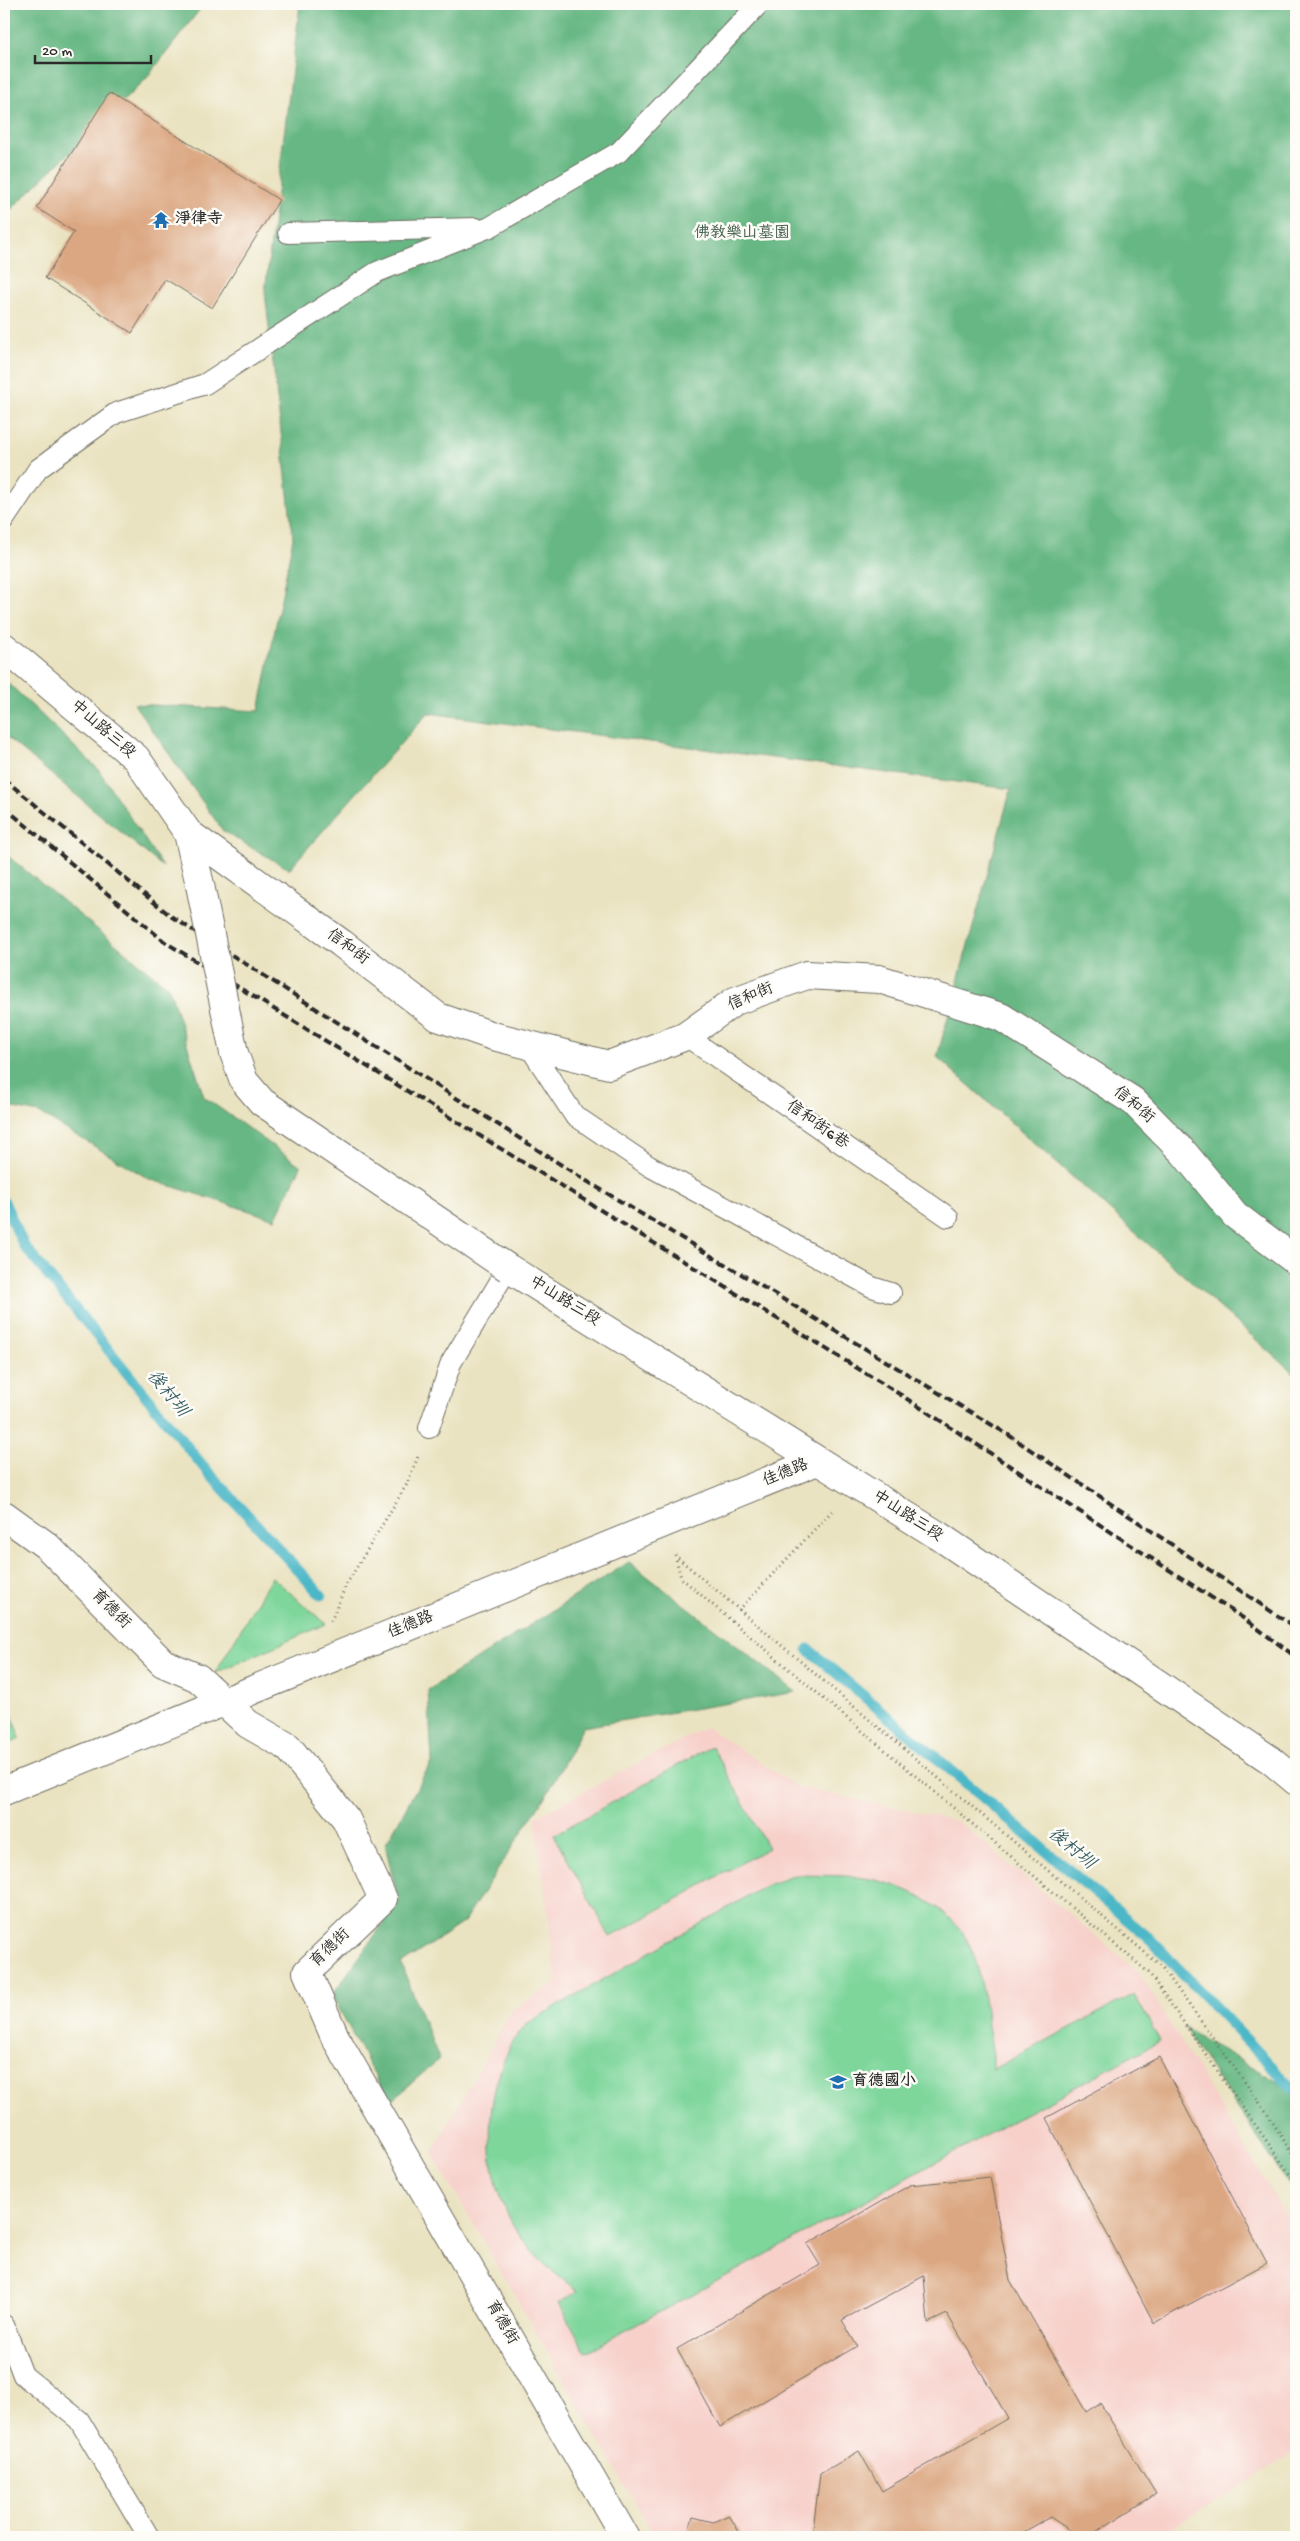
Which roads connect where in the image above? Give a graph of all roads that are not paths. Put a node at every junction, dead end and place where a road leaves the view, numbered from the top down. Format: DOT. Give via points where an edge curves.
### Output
graph roads {
  1 [pos="760,4"];
  2 [pos="490,228"];
  3 [pos="288,233"];
  4 [pos="4,520"];
  5 [pos="4,647"];
  6 [pos="188,833"];
  7 [pos="686,1036"];
  8 [pos="527,1043"];
  9 [pos="948,1217"];
  10 [pos="1296,1261"];
  11 [pos="508,1268"];
  12 [pos="891,1293"];
  13 [pos="429,1428"];
  14 [pos="817,1461"];
  15 [pos="4,1515"];
  16 [pos="224,1702"];
  17 [pos="1296,1781"];
  18 [pos="4,1791"];
  19 [pos="4,2325"];
  20 [pos="149,2537"];
  21 [pos="626,2537"];
  1 -- 2 [label="lane" via="619,152"];
  2 -- 3 [label="lane"];
  2 -- 4 [label="lane" via="377,272 206,384 116,414 38,469"];
  5 -- 6 [label="street, 中山路三段" via="136,758"];
  6 -- 8 [label="street, 信和街" via="438,1017 493,1036"];
  6 -- 11 [label="street, 中山路三段, bridge" via="234,1053 244,1081 262,1102"];
  7 -- 8 [label="street, 信和街" via="609,1065"];
  7 -- 9 [label="lane, 信和街6巷"];
  7 -- 10 [label="street, 信和街" via="736,1001 807,976 879,980 1001,1017 1133,1101 1184,1153 1235,1216"];
  8 -- 12 [label="lane" via="574,1115 649,1166 872,1287"];
  11 -- 13 [label="lane" via="452,1363"];
  11 -- 14 [label="street, 中山路三段"];
  14 -- 16 [label="street, 佳德路"];
  14 -- 17 [label="street, 中山路三段" via="1054,1614 1272,1761"];
  15 -- 16 [label="street, 育德街" via="47,1546 163,1663 198,1678"];
  16 -- 18 [label="street, 佳德路"];
  16 -- 21 [label="street, 育德街" via="248,1724 288,1747 346,1819 383,1899 307,1972 335,2037"];
  19 -- 20 [label="lane" via="23,2375 79,2420"];
}
